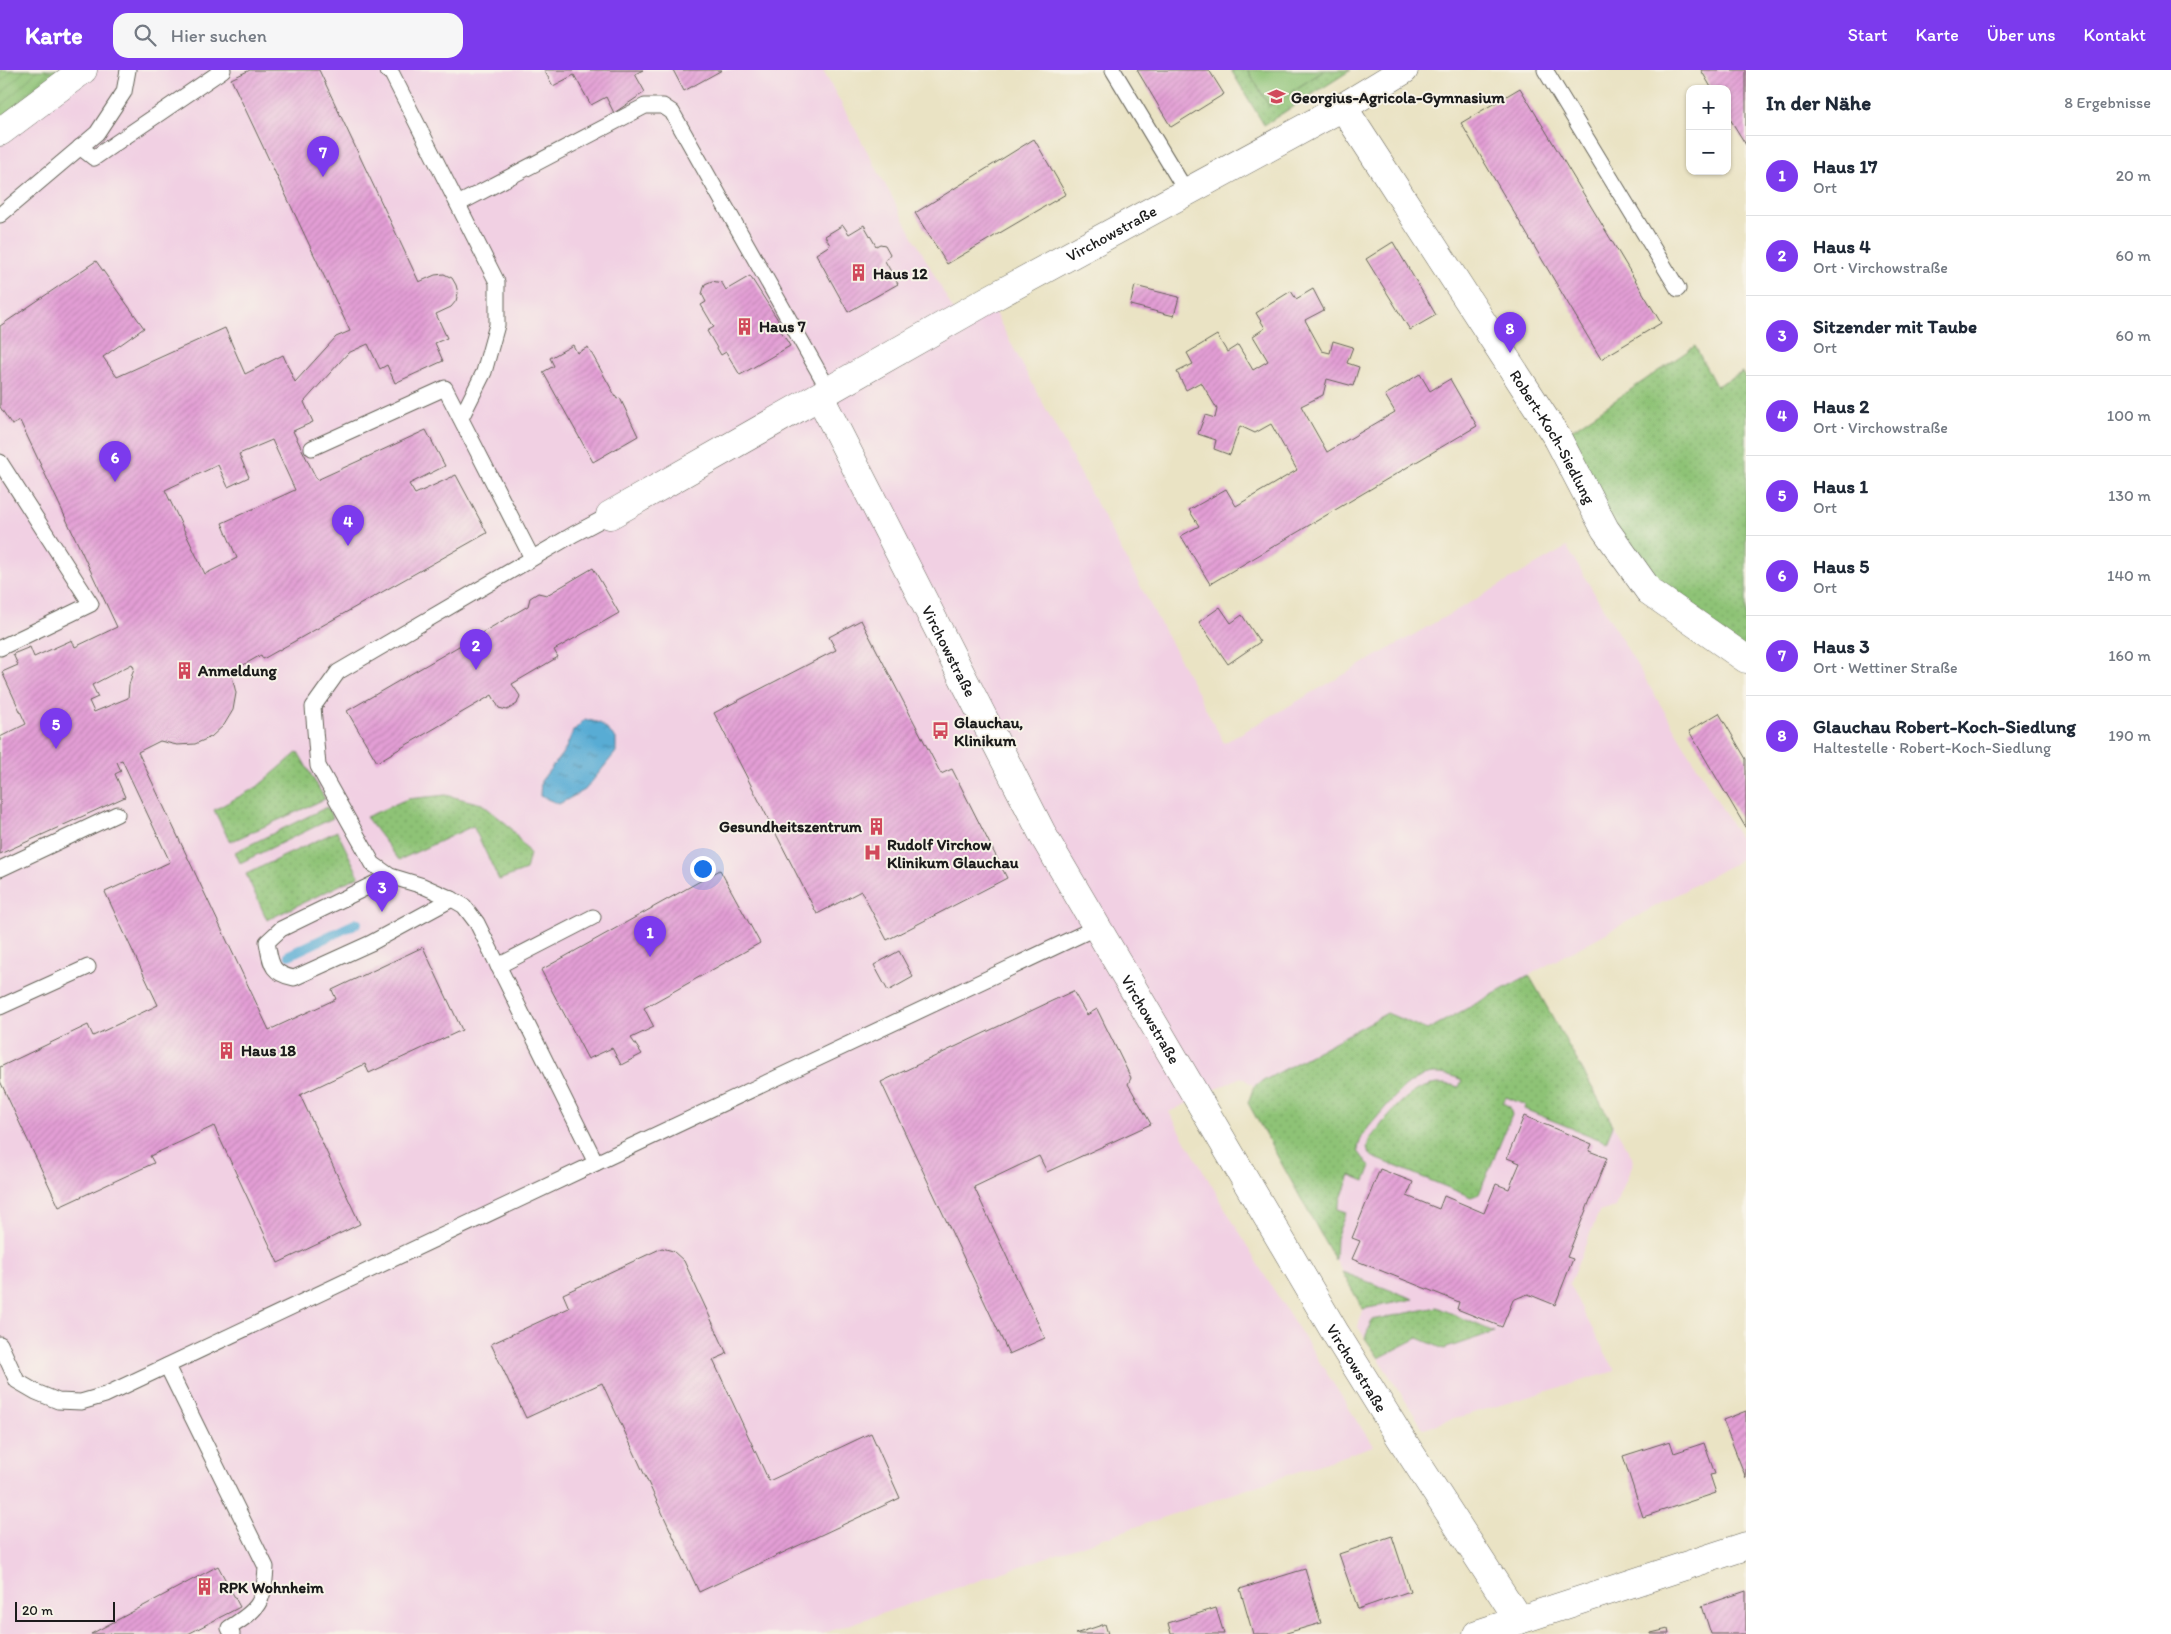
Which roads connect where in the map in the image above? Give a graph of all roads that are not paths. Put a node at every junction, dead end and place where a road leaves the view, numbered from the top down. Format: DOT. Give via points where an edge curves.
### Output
graph roads {
  1 [pos="83,70"];
  2 [pos="128,70"];
  3 [pos="223,70"];
  4 [pos="387,70"];
  5 [pos="1113,70"];
  6 [pos="1404,70"];
  7 [pos="1546,70"];
  8 [pos="1343,107"];
  9 [pos="0,132"];
  10 [pos="80,147"];
  11 [pos="1186,191"];
  12 [pos="458,204"];
  13 [pos="0,215"];
  14 [pos="1678,289"];
  15 [pos="825,394"];
  16 [pos="460,418"];
  17 [pos="312,448"];
  18 [pos="0,462"];
  19 [pos="610,515"];
  20 [pos="532,558"];
  21 [pos="0,648"];
  22 [pos="1746,659"];
  23 [pos="117,814"];
  24 [pos="0,869"];
  25 [pos="390,876"];
  26 [pos="452,899"];
  27 [pos="593,916"];
  28 [pos="1097,927"];
  29 [pos="498,966"];
  30 [pos="88,967"];
  31 [pos="0,1007"];
  32 [pos="596,1163"];
  33 [pos="0,1344"];
  34 [pos="167,1366"];
  35 [pos="1746,1546"];
  36 [pos="1519,1620"];
  37 [pos="232,1634"];
  38 [pos="1477,1634"];
  1 -- 9 [label="street"];
  2 -- 10 [label="lane" via="124,92 97,133"];
  3 -- 10 [label="lane" via="94,158"];
  4 -- 12 [label="lane" via="392,74"];
  5 -- 11 [label="lane"];
  6 -- 8 [label="street, Virchowstraße"];
  7 -- 14 [label="lane"];
  8 -- 11 [label="street, Virchowstraße"];
  8 -- 22 [label="street, Robert-Koch-Siedlung" via="1558,439 1606,529 1648,591"];
  10 -- 13 [label="lane"];
  11 -- 15 [label="street, Virchowstraße"];
  12 -- 15 [label="lane" via="645,106 663,106 672,112"];
  12 -- 16 [label="lane" via="497,282 497,325 484,372"];
  15 -- 19 [label="street, Virchowstraße"];
  15 -- 28 [label="street, Virchowstraße" via="1044,837"];
  16 -- 17 [label="lane" via="445,388"];
  16 -- 20 [label="lane"];
  18 -- 21 [label="lane" via="92,604"];
  19 -- 20 [label="lane"];
  20 -- 25 [label="lane" via="338,672 313,707 318,766 373,864"];
  23 -- 24 [label="lane"];
  25 -- 26 [label="lane"];
  25 -- 26 [label="lane" via="280,929 267,942 271,964 280,975 294,978 371,943"];
  26 -- 29 [label="lane" via="464,906 477,923"];
  27 -- 29 [label="lane"];
  28 -- 32 [label="lane"];
  28 -- 36 [label="street, Virchowstraße" via="1331,1325"];
  29 -- 32 [label="lane"];
  30 -- 31 [label="lane"];
  32 -- 34 [label="lane"];
  33 -- 34 [label="lane" via="17,1381 58,1401 81,1402 105,1395"];
  34 -- 37 [label="lane" via="266,1567 265,1592 251,1614 229,1628"];
  35 -- 36 [label="street"];
  36 -- 38 [label="street"];
}
